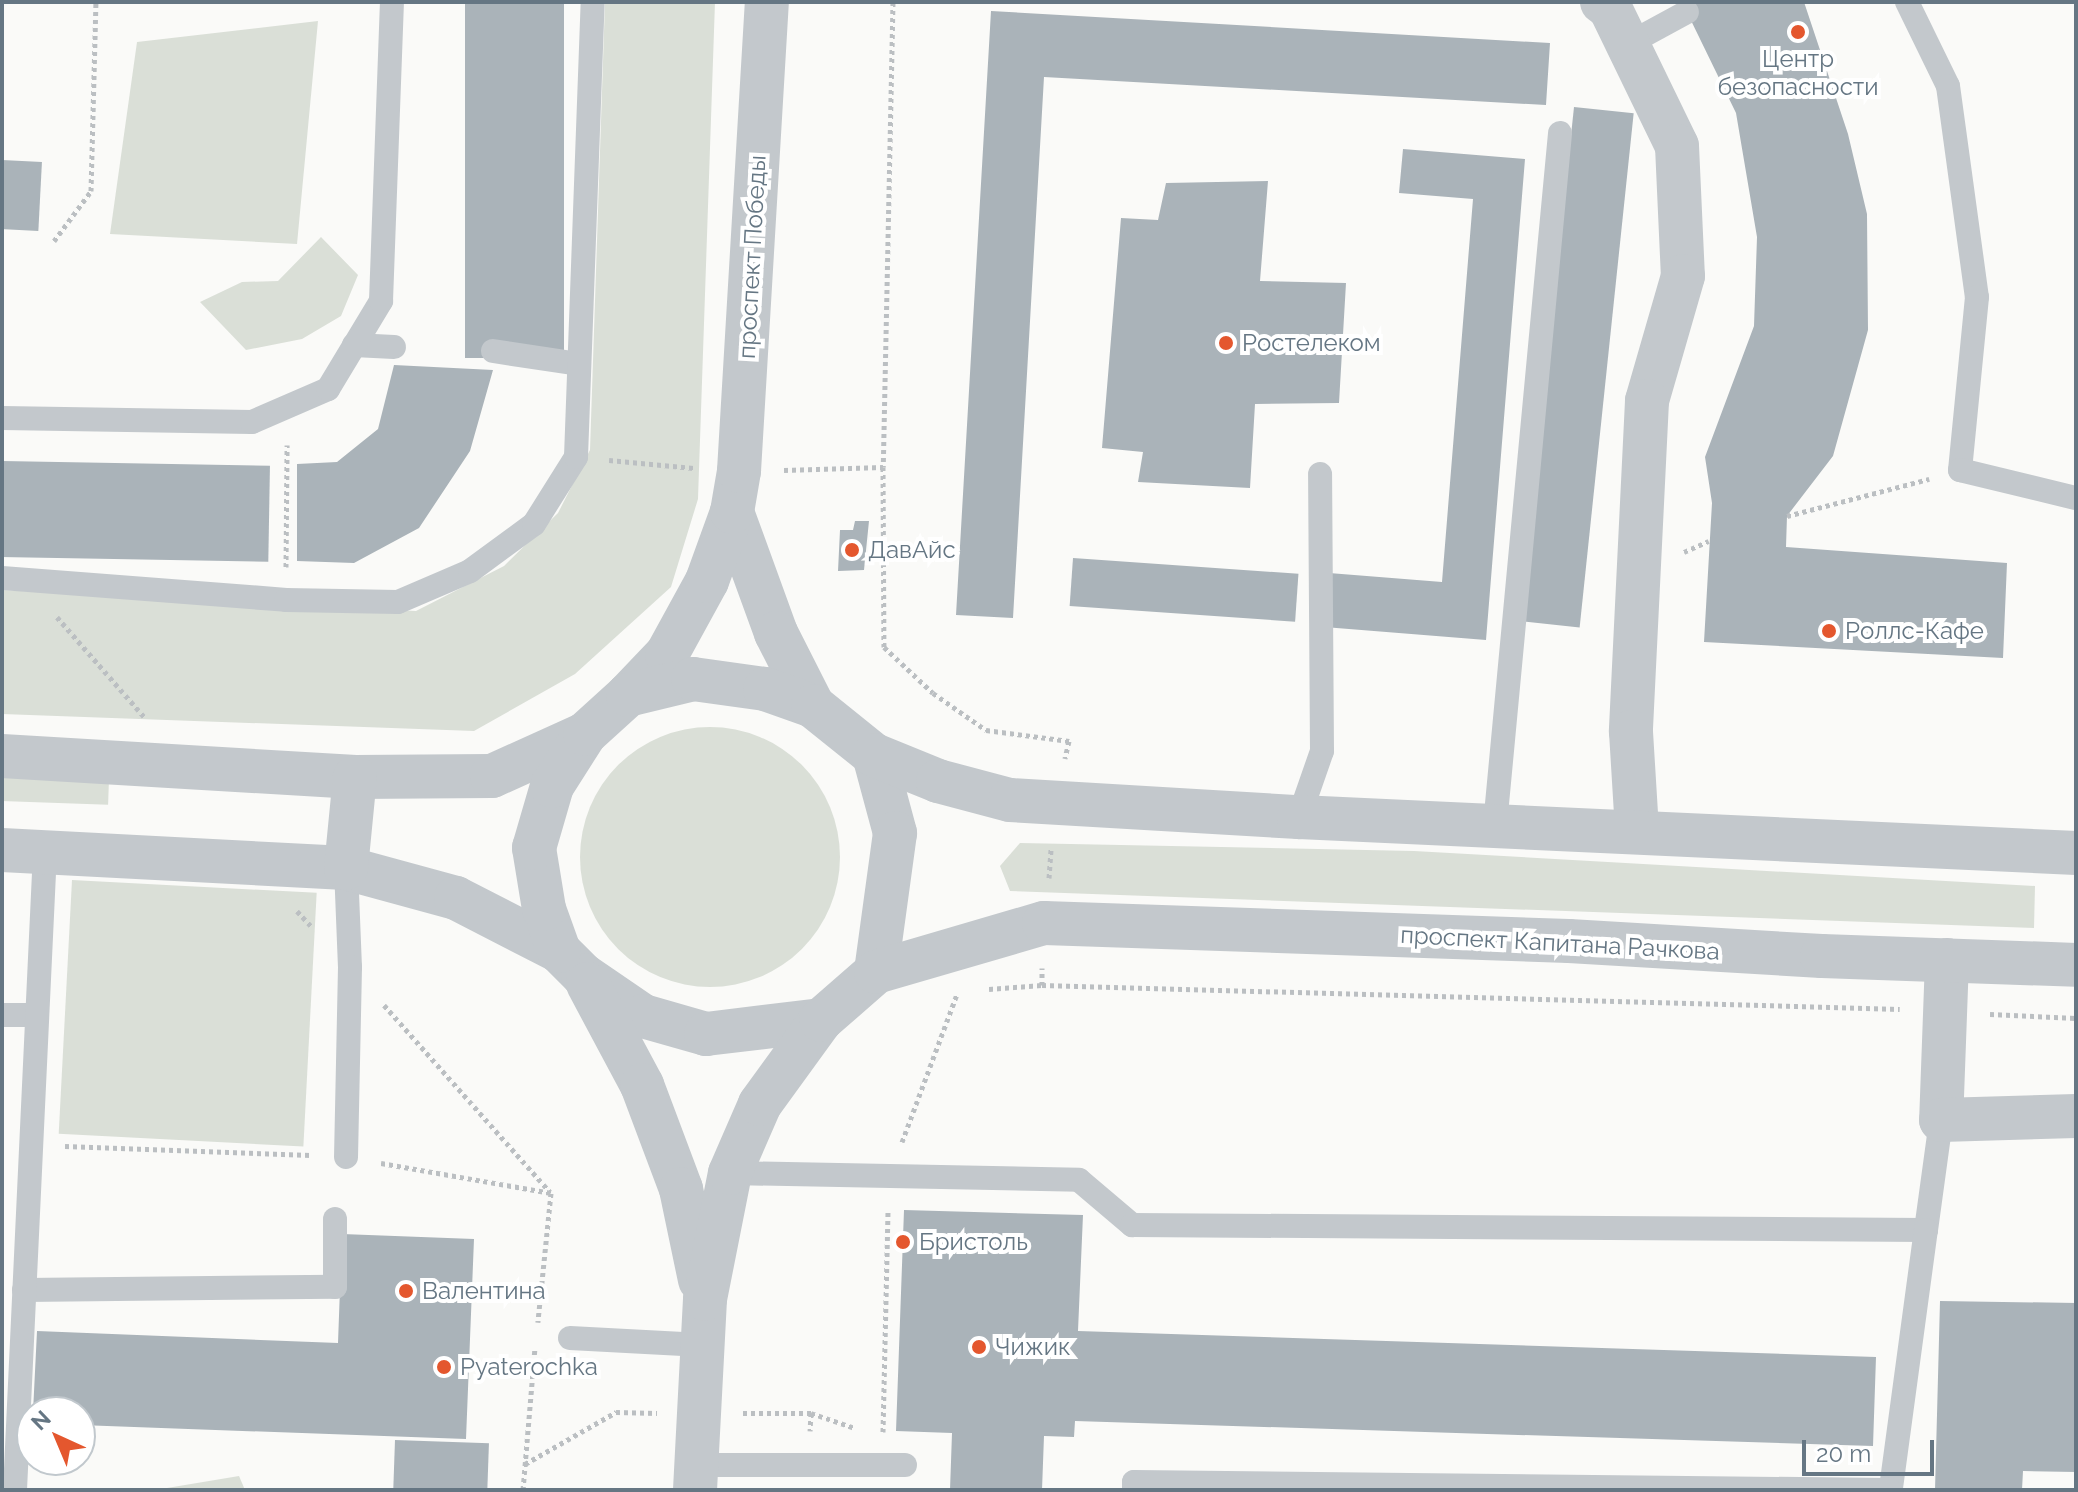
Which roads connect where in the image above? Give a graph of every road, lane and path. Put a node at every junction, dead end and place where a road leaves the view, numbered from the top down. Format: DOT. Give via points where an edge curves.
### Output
graph roads {
  1 [pos="96,2"];
  2 [pos="392,2"];
  3 [pos="593,2"];
  4 [pos="767,2"];
  5 [pos="893,2"];
  6 [pos="1602,2"];
  7 [pos="1907,2"];
  8 [pos="1687,12"];
  9 [pos="1628,44"];
  10 [pos="1560,133"];
  11 [pos="54,241"];
  12 [pos="354,345"];
  13 [pos="394,347"];
  14 [pos="493,351"];
  15 [pos="579,364"];
  16 [pos="287,408"];
  17 [pos="2,418"];
  18 [pos="1960,470"];
  19 [pos="1320,474"];
  20 [pos="2076,498"];
  21 [pos="732,512"];
  22 [pos="1787,516"];
  23 [pos="2,578"];
  24 [pos="286,600"];
  25 [pos="628,695"];
  26 [pos="813,706"];
  27 [pos="585,734"];
  28 [pos="874,755"];
  29 [pos="2,756"];
  30 [pos="355,777"];
  31 [pos="1055,805"];
  32 [pos="1299,817"];
  33 [pos="1495,825"];
  34 [pos="1637,831"];
  35 [pos="2,850"];
  36 [pos="45,852"];
  37 [pos="2076,853"];
  38 [pos="346,868"];
  39 [pos="1044,923"];
  40 [pos="1947,960"];
  41 [pos="571,963"];
  42 [pos="2076,965"];
  43 [pos="876,972"];
  44 [pos="1042,985"];
  45 [pos="986,989"];
  46 [pos="958,991"];
  47 [pos="1945,1012"];
  48 [pos="2,1015"];
  49 [pos="37,1015"];
  50 [pos="2076,1018"];
  51 [pos="821,1020"];
  52 [pos="2076,1116"];
  53 [pos="1941,1120"];
  54 [pos="346,1157"];
  55 [pos="730,1173"];
  56 [pos="889,1177"];
  57 [pos="335,1219"];
  58 [pos="1926,1230"];
  59 [pos="24,1290"];
  60 [pos="705,1299"];
  61 [pos="570,1338"];
  62 [pos="702,1345"];
  63 [pos="811,1413"];
  64 [pos="524,1464"];
  65 [pos="905,1465"];
  66 [pos="696,1478"];
  67 [pos="1890,1489"];
  68 [pos="15,1490"];
  69 [pos="523,1490"];
  70 [pos="1134,1490"];
  1 -- 11 [label="path" via="91,191"];
  2 -- 12 [label="lane" via="381,301"];
  3 -- 15 [label="lane"];
  4 -- 21 [label="street, проспект Победы" via="739,471"];
  5 -- 31 [label="path" via="884,647 933,693 986,730 1069,741"];
  6 -- 9 [label="street"];
  7 -- 18 [label="lane" via="1948,86 1977,297"];
  8 -- 9 [label="lane"];
  9 -- 34 [label="street" via="1677,146 1683,276 1647,401 1631,732"];
  10 -- 33 [label="lane"];
  12 -- 13 [label="lane"];
  12 -- 16 [label="lane" via="328,389"];
  14 -- 15 [label="lane"];
  15 -- 24 [label="lane" via="576,457 534,524 470,571 398,602"];
  16 -- 17 [label="lane" via="252,422"];
  16 -- 24 [label="path"];
  18 -- 20 [label="lane"];
  18 -- 22 [label="path"];
  19 -- 32 [label="lane" via="1322,751"];
  21 -- 25 [label="street, проспект Победы" via="707,581 667,654"];
  21 -- 26 [label="street" via="776,633"];
  23 -- 24 [label="lane"];
  25 -- 26 [label="street" via="693,679 765,689"];
  25 -- 27 [label="street, проспект Победы"];
  26 -- 28 [label="street"];
  27 -- 30 [label="street" via="492,776"];
  27 -- 41 [label="street" via="552,786 534,848 544,909"];
  28 -- 31 [label="street" via="938,781 1010,800"];
  28 -- 43 [label="street" via="895,833"];
  29 -- 30 [label="street"];
  30 -- 38 [label="street"];
  31 -- 32 [label="street"];
  31 -- 39 [label="path"];
  32 -- 33 [label="street"];
  33 -- 34 [label="street"];
  34 -- 37 [label="street"];
  35 -- 36 [label="street"];
  36 -- 38 [label="street"];
  36 -- 49 [label="lane"];
  38 -- 41 [label="street" via="456,898"];
  38 -- 54 [label="lane"];
  39 -- 40 [label="street, проспект Капитана Рачкова"];
  39 -- 43 [label="street, проспект Капитана Рачкова"];
  39 -- 44 [label="path"];
  40 -- 42 [label="street, проспект Капитана Рачкова"];
  40 -- 47 [label="street"];
  41 -- 51 [label="street" via="643,1016 706,1034"];
  41 -- 60 [label="street" via="642,1085 681,1189"];
  43 -- 51 [label="street"];
  44 -- 45 [label="path"];
  44 -- 47 [label="path"];
  46 -- 56 [label="path"];
  47 -- 50 [label="path"];
  47 -- 53 [label="street"];
  48 -- 49 [label="lane"];
  49 -- 59 [label="lane"];
  51 -- 55 [label="street" via="760,1104"];
  52 -- 53 [label="street"];
  53 -- 58 [label="lane"];
  55 -- 56 [label="lane"];
  55 -- 60 [label="street"];
  56 -- 58 [label="lane" via="1079,1180 1132,1225"];
  56 -- 63 [label="path" via="883,1438"];
  57 -- 59 [label="lane" via="335,1287"];
  58 -- 67 [label="lane"];
  59 -- 68 [label="lane"];
  60 -- 62 [label="street"];
  61 -- 62 [label="lane"];
  62 -- 66 [label="street"];
  64 -- 69 [label="path"];
  65 -- 66 [label="lane"];
  67 -- 70 [label="lane" via="1134,1482"];
}
